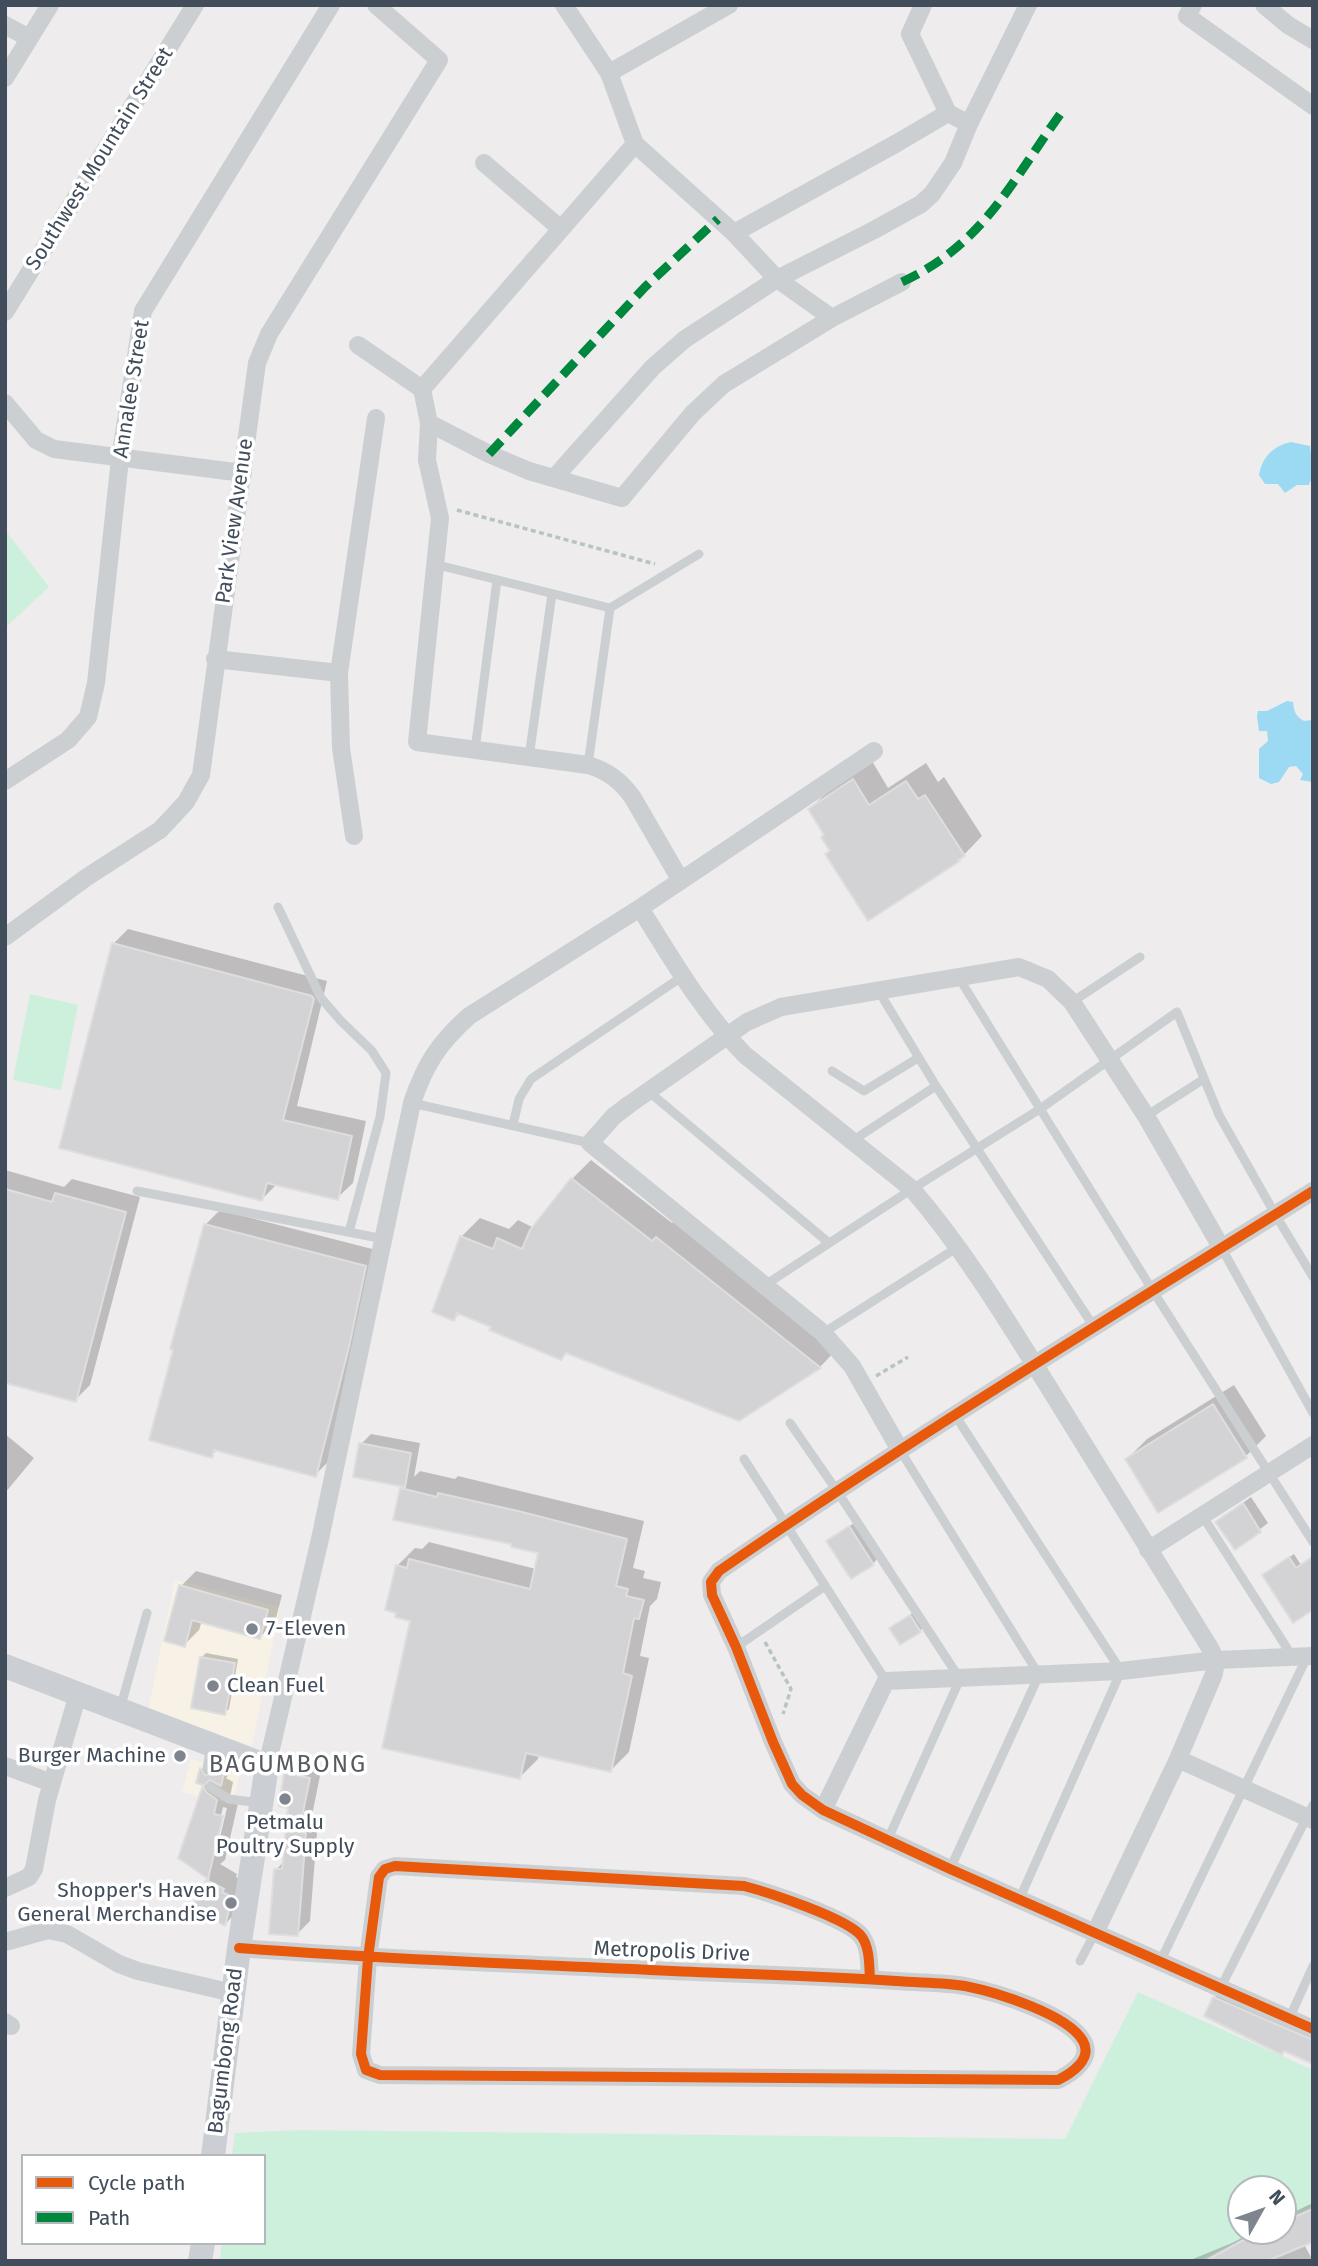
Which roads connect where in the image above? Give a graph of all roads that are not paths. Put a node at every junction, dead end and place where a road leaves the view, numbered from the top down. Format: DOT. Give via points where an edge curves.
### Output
graph roads {
  1 [pos="50,5"];
  2 [pos="195,5"];
  3 [pos="331,5"];
  4 [pos="376,5"];
  5 [pos="564,5"];
  6 [pos="729,5"];
  7 [pos="923,5"];
  8 [pos="1028,5"];
  9 [pos="1193,5"];
  10 [pos="1264,5"];
  11 [pos="5,25"];
  12 [pos="29,38"];
  13 [pos="1313,40"];
  14 [pos="609,73"];
  15 [pos="5,78"];
  16 [pos="1313,106"];
  17 [pos="948,113"];
  18 [pos="969,124"];
  19 [pos="635,144"];
  20 [pos="484,163"];
  21 [pos="561,229"];
  22 [pos="734,233"];
  23 [pos="777,279"];
  24 [pos="902,282"];
  25 [pos="5,312"];
  26 [pos="832,317"];
  27 [pos="358,345"];
  28 [pos="422,389"];
  29 [pos="5,403"];
  30 [pos="376,418"];
  31 [pos="429,424"];
  32 [pos="120,458"];
  33 [pos="243,473"];
  34 [pos="554,478"];
  35 [pos="699,554"];
  36 [pos="435,564"];
  37 [pos="497,580"];
  38 [pos="552,594"];
  39 [pos="610,608"];
  40 [pos="215,659"];
  41 [pos="339,673"];
  42 [pos="475,750"];
  43 [pos="874,751"];
  44 [pos="528,757"];
  45 [pos="588,765"];
  46 [pos="5,781"];
  47 [pos="354,836"];
  48 [pos="681,881"];
  49 [pos="278,907"];
  50 [pos="640,908"];
  51 [pos="5,937"];
  52 [pos="1140,957"];
  53 [pos="683,976"];
  54 [pos="958,978"];
  55 [pos="878,989"];
  56 [pos="1072,1002"];
  57 [pos="727,1037"];
  58 [pos="918,1058"];
  59 [pos="1111,1059"];
  60 [pos="832,1071"];
  61 [pos="1205,1079"];
  62 [pos="936,1086"];
  63 [pos="648,1090"];
  64 [pos="412,1103"];
  65 [pos="1040,1109"];
  66 [pos="1146,1116"];
  67 [pos="513,1125"];
  68 [pos="852,1141"];
  69 [pos="590,1143"];
  70 [pos="976,1149"];
  71 [pos="912,1189"];
  72 [pos="137,1191"];
  73 [pos="1313,1191"];
  74 [pos="1275,1214"];
  75 [pos="349,1232"];
  76 [pos="384,1239"];
  77 [pos="829,1243"];
  78 [pos="958,1247"];
  79 [pos="1221,1247"];
  80 [pos="1313,1277"];
  81 [pos="765,1285"];
  82 [pos="1153,1291"];
  83 [pos="1094,1327"];
  84 [pos="823,1333"];
  85 [pos="1034,1364"];
  86 [pos="1313,1413"];
  87 [pos="955,1416"];
  88 [pos="790,1423"];
  89 [pos="1313,1445"];
  90 [pos="900,1450"];
  91 [pos="744,1459"];
  92 [pos="1269,1472"];
  93 [pos="837,1491"];
  94 [pos="1202,1516"];
  95 [pos="785,1525"];
  96 [pos="1313,1542"];
  97 [pos="1148,1550"];
  98 [pos="825,1586"];
  99 [pos="147,1613"];
  100 [pos="736,1647"];
  101 [pos="1304,1657"];
  102 [pos="1216,1660"];
  103 [pos="5,1666"];
  104 [pos="1121,1671"];
  105 [pos="1039,1675"];
  106 [pos="960,1679"];
  107 [pos="886,1681"];
  108 [pos="78,1694"];
  109 [pos="120,1710"];
  110 [pos="1178,1759"];
  111 [pos="5,1766"];
  112 [pos="267,1766"];
  113 [pos="52,1783"];
  114 [pos="210,1787"];
  115 [pos="1242,1788"];
  116 [pos="262,1803"];
  117 [pos="823,1810"];
  118 [pos="1311,1814"];
  119 [pos="888,1839"];
  120 [pos="950,1868"];
  121 [pos="5,1888"];
  122 [pos="1019,1900"];
  123 [pos="1095,1933"];
  124 [pos="5,1942"];
  125 [pos="239,1948"];
  126 [pos="368,1958"];
  127 [pos="1080,1961"];
  128 [pos="1160,1962"];
  129 [pos="1313,1966"];
  130 [pos="870,1979"];
  131 [pos="1220,1989"];
  132 [pos="233,1993"];
  133 [pos="1289,2019"];
  134 [pos="1313,2029"];
  135 [pos="213,2154"];
  1 -- 12 [label="street"];
  2 -- 25 [label="street, Southwest Mountain Street"];
  3 -- 32 [label="street, Annalee Street" via="144,311"];
  4 -- 33 [label="street, Park View Avenue" via="439,61 269,334 257,363"];
  5 -- 14 [label="street"];
  6 -- 14 [label="street"];
  7 -- 17 [label="street" via="910,34"];
  8 -- 18 [label="street"];
  9 -- 16 [label="street" via="1187,16"];
  10 -- 13 [label="street"];
  11 -- 12 [label="street"];
  12 -- 15 [label="street"];
  14 -- 19 [label="street"];
  17 -- 18 [label="street"];
  17 -- 22 [label="street"];
  18 -- 23 [label="street" via="944,180 920,204"];
  19 -- 21 [label="street"];
  19 -- 22 [label="street"];
  20 -- 21 [label="street"];
  21 -- 28 [label="street"];
  22 -- 23 [label="street"];
  23 -- 26 [label="street"];
  23 -- 34 [label="street" via="668,352"];
  24 -- 26 [label="street"];
  26 -- 34 [label="street" via="724,384 692,413 622,498"];
  27 -- 28 [label="street"];
  28 -- 31 [label="street"];
  29 -- 32 [label="street" via="36,440 54,450"];
  30 -- 41 [label="street"];
  31 -- 34 [label="street" via="499,459"];
  31 -- 36 [label="street" via="427,460 440,518"];
  32 -- 33 [label="street"];
  32 -- 46 [label="street, Annalee Street" via="96,683 88,717 68,740"];
  33 -- 40 [label="street, Park View Avenue"];
  35 -- 39 [label="lane"];
  36 -- 37 [label="lane"];
  36 -- 42 [label="street" via="417,742"];
  37 -- 38 [label="lane"];
  37 -- 42 [label="lane"];
  38 -- 39 [label="lane"];
  38 -- 44 [label="lane"];
  39 -- 45 [label="lane"];
  40 -- 41 [label="street"];
  40 -- 51 [label="street, Park View Avenue" via="201,775 186,802 160,830"];
  41 -- 47 [label="street" via="341,748"];
  42 -- 44 [label="street"];
  43 -- 48 [label="street"];
  44 -- 45 [label="street"];
  45 -- 48 [label="street" via="602,769 625,787"];
  48 -- 50 [label="street"];
  49 -- 75 [label="lane" via="321,998 372,1051 386,1073 380,1116"];
  50 -- 53 [label="street"];
  50 -- 64 [label="street" via="470,1016 432,1056"];
  52 -- 56 [label="lane"];
  53 -- 57 [label="street"];
  53 -- 67 [label="lane" via="531,1079 519,1100"];
  54 -- 55 [label="street"];
  54 -- 56 [label="street" via="1019,967 1048,979"];
  54 -- 65 [label="lane"];
  55 -- 57 [label="street" via="781,1007 761,1014"];
  55 -- 58 [label="lane"];
  56 -- 59 [label="street"];
  57 -- 63 [label="street"];
  57 -- 68 [label="street"];
  58 -- 60 [label="lane" via="864,1091"];
  58 -- 62 [label="lane"];
  59 -- 61 [label="lane" via="1177,1012"];
  59 -- 65 [label="lane"];
  59 -- 66 [label="street"];
  61 -- 66 [label="lane"];
  61 -- 74 [label="lane" via="1219,1115"];
  62 -- 68 [label="lane"];
  62 -- 70 [label="lane"];
  63 -- 69 [label="street" via="614,1116"];
  63 -- 77 [label="lane"];
  64 -- 67 [label="lane"];
  64 -- 76 [label="street"];
  65 -- 70 [label="lane"];
  65 -- 82 [label="lane"];
  66 -- 79 [label="street"];
  67 -- 69 [label="lane"];
  68 -- 71 [label="street"];
  69 -- 81 [label="street"];
  70 -- 71 [label="lane"];
  70 -- 83 [label="lane"];
  71 -- 77 [label="lane"];
  71 -- 78 [label="street"];
  72 -- 75 [label="lane"];
  73 -- 74 [label="street"];
  74 -- 79 [label="street"];
  74 -- 80 [label="lane"];
  75 -- 76 [label="lane"];
  76 -- 112 [label="street"];
  77 -- 81 [label="lane"];
  78 -- 84 [label="lane"];
  78 -- 85 [label="street"];
  79 -- 82 [label="street"];
  79 -- 86 [label="lane"];
  81 -- 84 [label="street"];
  82 -- 83 [label="street"];
  82 -- 92 [label="lane"];
  83 -- 85 [label="street"];
  84 -- 90 [label="street" via="840,1350"];
  85 -- 87 [label="street"];
  85 -- 97 [label="street"];
  87 -- 90 [label="street"];
  87 -- 104 [label="lane"];
  88 -- 93 [label="lane"];
  89 -- 92 [label="street"];
  90 -- 93 [label="street"];
  90 -- 105 [label="lane"];
  91 -- 95 [label="lane"];
  92 -- 94 [label="street"];
  92 -- 96 [label="lane"];
  93 -- 95 [label="street"];
  93 -- 106 [label="lane"];
  94 -- 97 [label="street"];
  94 -- 101 [label="lane"];
  95 -- 98 [label="lane"];
  95 -- 100 [label="street" via="719,1571 711,1582 712,1595"];
  97 -- 102 [label="street"];
  98 -- 100 [label="lane"];
  98 -- 107 [label="lane"];
  99 -- 109 [label="lane"];
  100 -- 117 [label="street" via="792,1784"];
  101 -- 102 [label="street"];
  101 -- 115 [label="lane"];
  102 -- 104 [label="street"];
  102 -- 110 [label="street"];
  103 -- 108 [label="main road"];
  104 -- 105 [label="street"];
  104 -- 122 [label="lane"];
  105 -- 106 [label="street"];
  105 -- 120 [label="lane"];
  106 -- 107 [label="street"];
  106 -- 119 [label="lane"];
  107 -- 117 [label="street"];
  108 -- 109 [label="main road"];
  108 -- 113 [label="street"];
  109 -- 112 [label="main road" via="209,1756"];
  110 -- 115 [label="street"];
  110 -- 123 [label="street"];
  111 -- 113 [label="street"];
  112 -- 116 [label="main road, Bagumbong Road"];
  113 -- 121 [label="street" via="34,1869 29,1877"];
  114 -- 116 [label="lane" via="229,1799"];
  115 -- 118 [label="street"];
  115 -- 128 [label="lane"];
  116 -- 125 [label="main road, Bagumbong Road"];
  117 -- 119 [label="street"];
  118 -- 131 [label="lane"];
  119 -- 120 [label="street"];
  120 -- 122 [label="street"];
  122 -- 123 [label="street"];
  123 -- 127 [label="lane"];
  123 -- 128 [label="street"];
  124 -- 132 [label="street" via="48,1930 67,1934 138,1971"];
  125 -- 126 [label="street, Metropolis Drive"];
  125 -- 132 [label="main road, Bagumbong Road"];
  126 -- 130 [label="street, Metropolis Drive"];
  126 -- 130 [label="street" via="379,1877 385,1868 395,1866 744,1886 849,1926 861,1935 867,1949"];
  126 -- 130 [label="street, Metropolis Drive" via="361,2054 366,2070 380,2075 1058,2080 1083,2060 1086,2045 1078,2032 1061,2020 997,1994 962,1986"];
  128 -- 131 [label="street"];
  129 -- 133 [label="lane"];
  131 -- 133 [label="street"];
  132 -- 135 [label="main road, Bagumbong Road"];
  133 -- 134 [label="street"];
}
